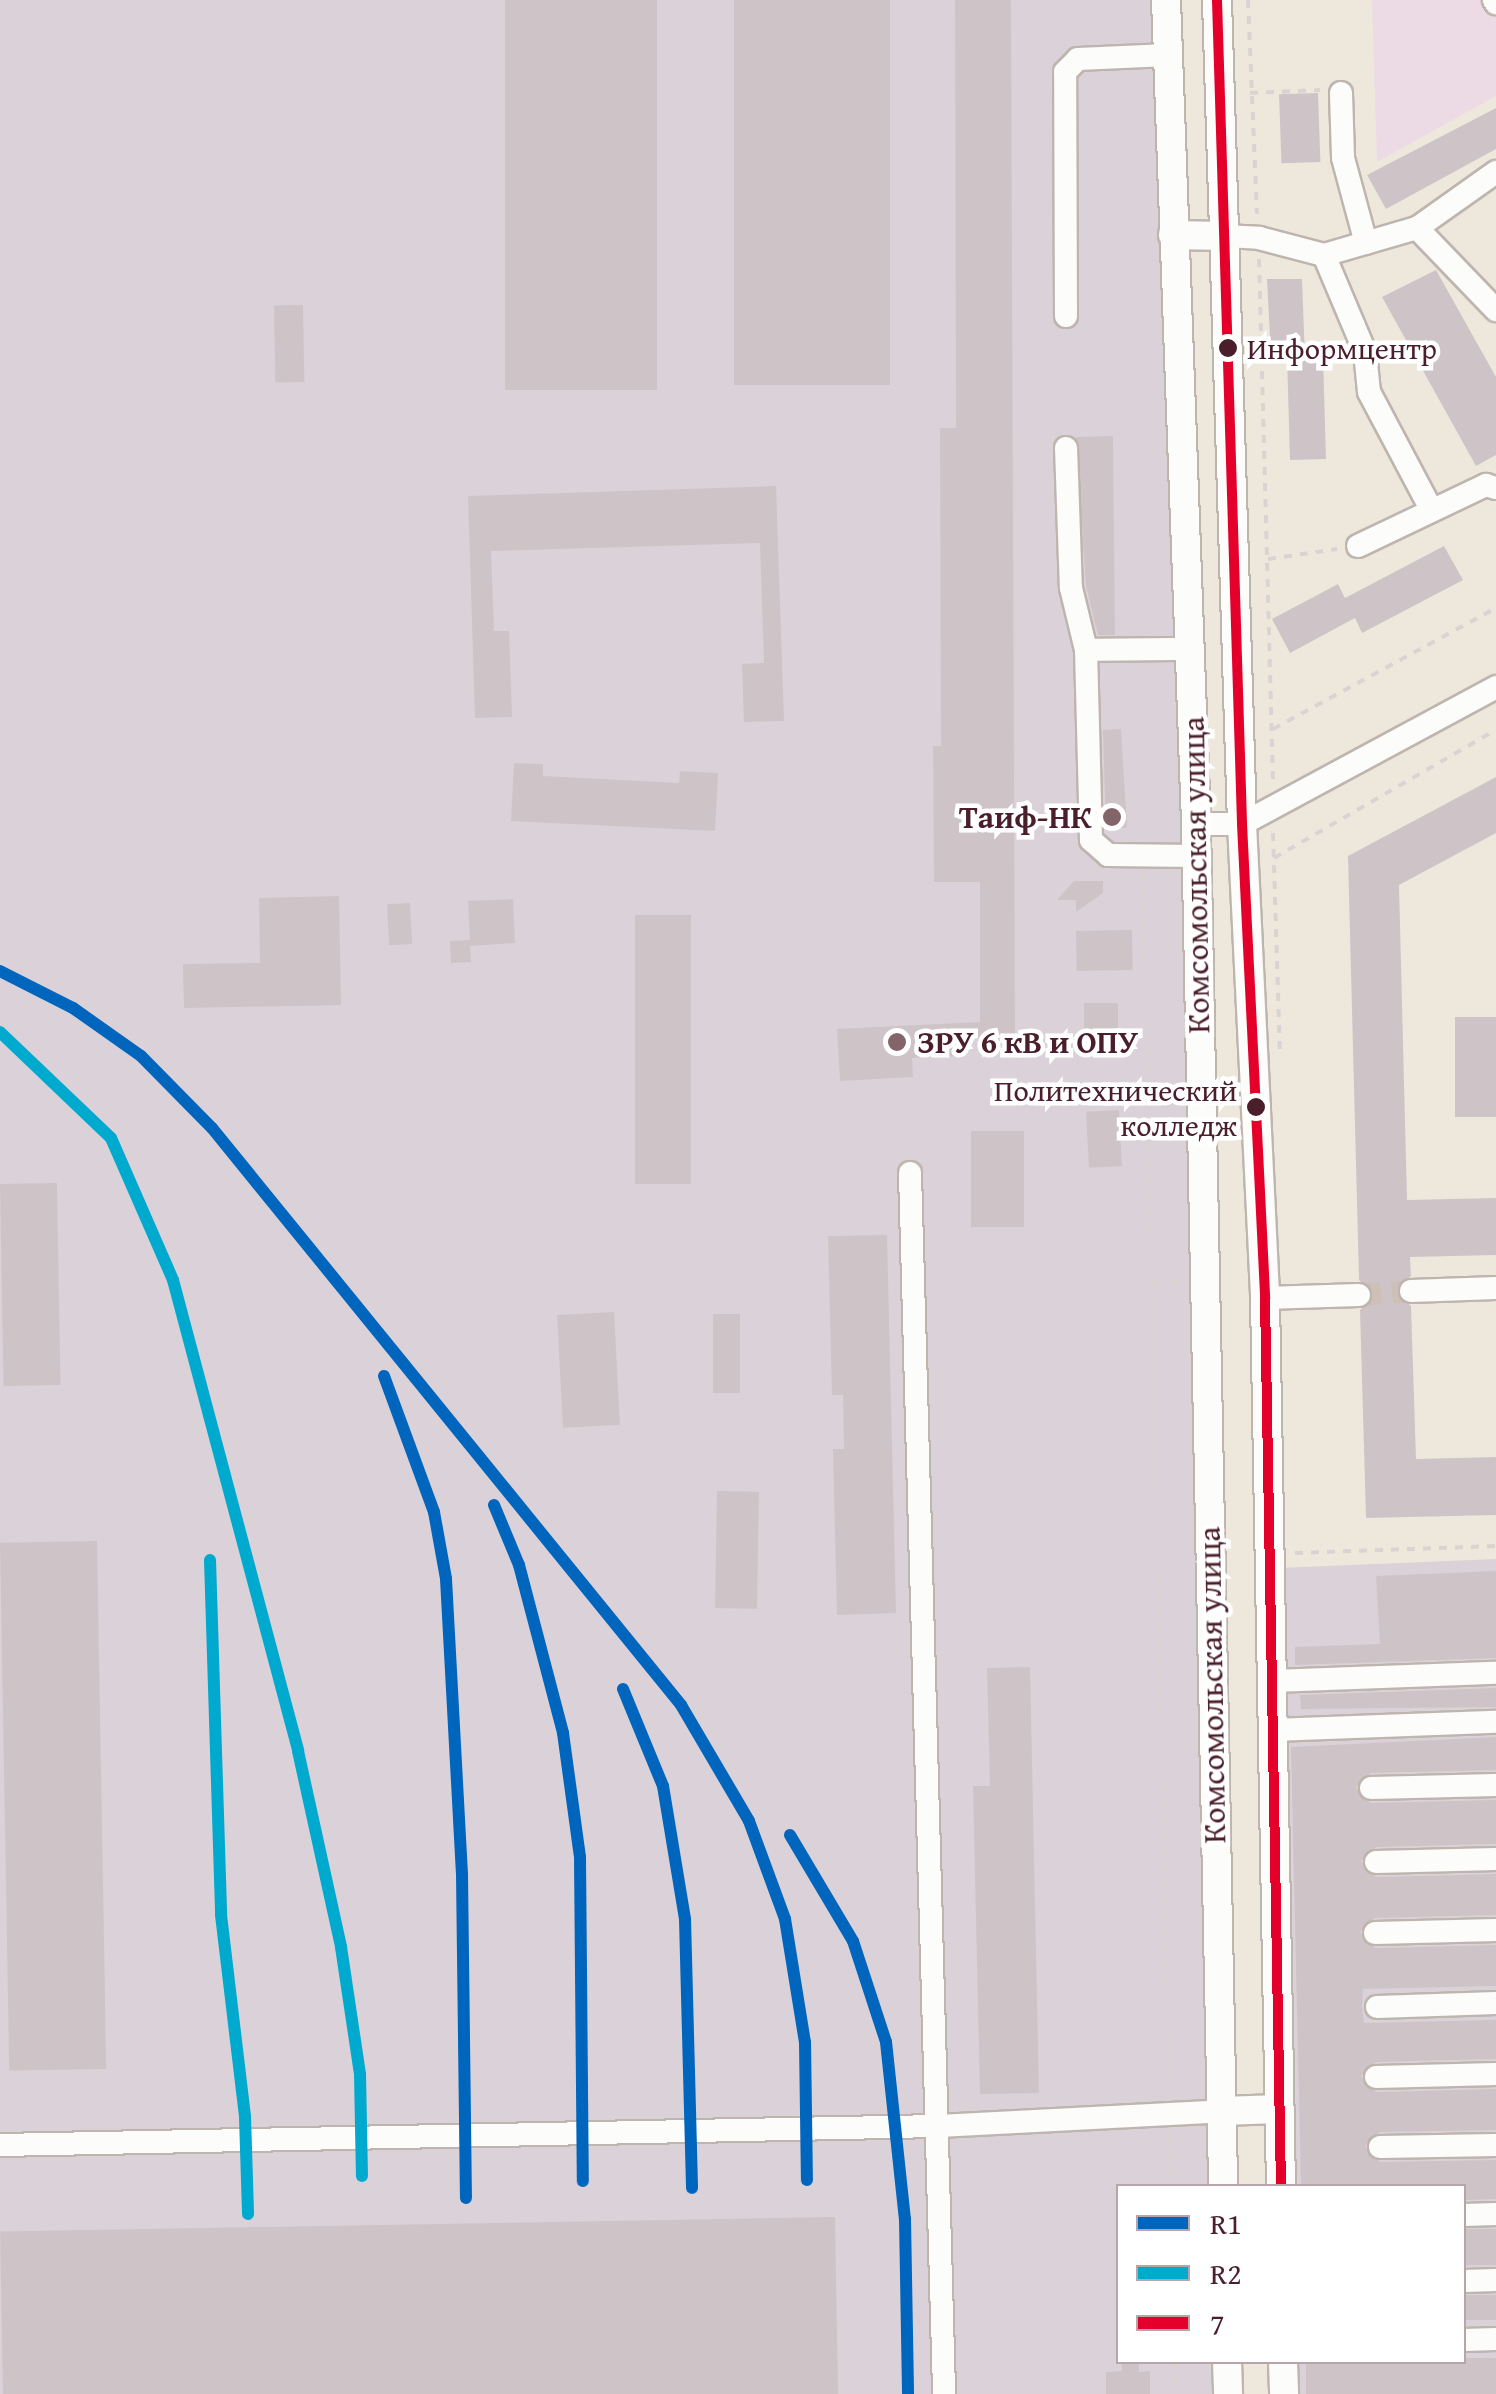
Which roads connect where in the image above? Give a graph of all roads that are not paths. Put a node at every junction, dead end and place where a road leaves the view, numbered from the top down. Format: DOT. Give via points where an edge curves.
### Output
graph roads {
  1 [pos="1166,0"];
  2 [pos="1217,0"];
  3 [pos="1168,55"];
  4 [pos="1341,93"];
  5 [pos="1496,172"];
  6 [pos="1416,228"];
  7 [pos="1174,235"];
  8 [pos="1224,236"];
  9 [pos="1366,243"];
  10 [pos="1324,256"];
  11 [pos="1496,310"];
  12 [pos="1066,316"];
  13 [pos="1066,448"];
  14 [pos="1496,488"];
  15 [pos="1431,510"];
  16 [pos="1358,546"];
  17 [pos="1190,649"];
  18 [pos="1086,650"];
  19 [pos="1496,687"];
  20 [pos="1196,824"];
  21 [pos="1242,824"];
  22 [pos="1197,856"];
  23 [pos="910,1173"];
  24 [pos="1496,1288"];
  25 [pos="1411,1291"];
  26 [pos="1359,1294"];
  27 [pos="1264,1298"];
  28 [pos="1496,1673"];
  29 [pos="1272,1681"];
  30 [pos="1496,1722"];
  31 [pos="1273,1730"];
  32 [pos="1496,1785"];
  33 [pos="1371,1788"];
  34 [pos="1496,1859"];
  35 [pos="1376,1862"];
  36 [pos="1496,1930"];
  37 [pos="1375,1933"];
  38 [pos="1496,2003"];
  39 [pos="1377,2007"];
  40 [pos="1496,2074"];
  41 [pos="1376,2077"];
  42 [pos="1280,2110"];
  43 [pos="1222,2111"];
  44 [pos="940,2126"];
  45 [pos="0,2145"];
  46 [pos="1496,2145"];
  47 [pos="1380,2147"];
  48 [pos="1223,2184"];
  49 [pos="1280,2184"];
  50 [pos="1496,2214"];
  51 [pos="1466,2215"];
  52 [pos="1496,2280"];
  53 [pos="1466,2281"];
  54 [pos="1496,2339"];
  55 [pos="1466,2340"];
  56 [pos="1227,2364"];
  57 [pos="1284,2364"];
  58 [pos="944,2394"];
  59 [pos="1228,2394"];
  60 [pos="1284,2394"];
  1 -- 3 [label="main road, Комсомольская улица"];
  2 -- 8 [label="main road, Комсомольская улица"];
  3 -- 7 [label="main road, Комсомольская улица"];
  3 -- 12 [label="street" via="1078,59 1065,72"];
  4 -- 9 [label="street" via="1342,158"];
  5 -- 6 [label="street"];
  6 -- 9 [label="street"];
  6 -- 11 [label="street"];
  7 -- 8 [label="main road"];
  7 -- 17 [label="main road, Комсомольская улица"];
  8 -- 10 [label="street"];
  8 -- 21 [label="main road, Комсомольская улица"];
  9 -- 10 [label="street"];
  10 -- 15 [label="street" via="1364,352 1369,392"];
  13 -- 18 [label="street" via="1071,588"];
  14 -- 15 [label="street" via="1486,485"];
  15 -- 16 [label="street"];
  17 -- 18 [label="street"];
  17 -- 20 [label="main road, Комсомольская улица"];
  18 -- 22 [label="street" via="1092,840 1108,855"];
  19 -- 21 [label="street"];
  20 -- 21 [label="street"];
  20 -- 22 [label="main road, Комсомольская улица"];
  21 -- 27 [label="main road, Комсомольская улица"];
  22 -- 43 [label="main road, Комсомольская улица"];
  23 -- 44 [label="street"];
  24 -- 25 [label="street"];
  26 -- 27 [label="street"];
  27 -- 29 [label="main road, Комсомольская улица"];
  28 -- 29 [label="street"];
  29 -- 31 [label="main road, Комсомольская улица"];
  30 -- 31 [label="street"];
  31 -- 42 [label="main road, Комсомольская улица"];
  32 -- 33 [label="street"];
  34 -- 35 [label="street"];
  36 -- 37 [label="street"];
  38 -- 39 [label="street"];
  40 -- 41 [label="street"];
  42 -- 43 [label="main road"];
  42 -- 49 [label="main road, Комсомольская улица"];
  43 -- 44 [label="street"];
  43 -- 48 [label="main road, Комсомольская улица"];
  44 -- 45 [label="street"];
  44 -- 58 [label="street"];
  46 -- 47 [label="street"];
  50 -- 51 [label="street"];
  52 -- 53 [label="street"];
  54 -- 55 [label="street"];
  56 -- 59 [label="main road"];
  57 -- 60 [label="main road"];
}
